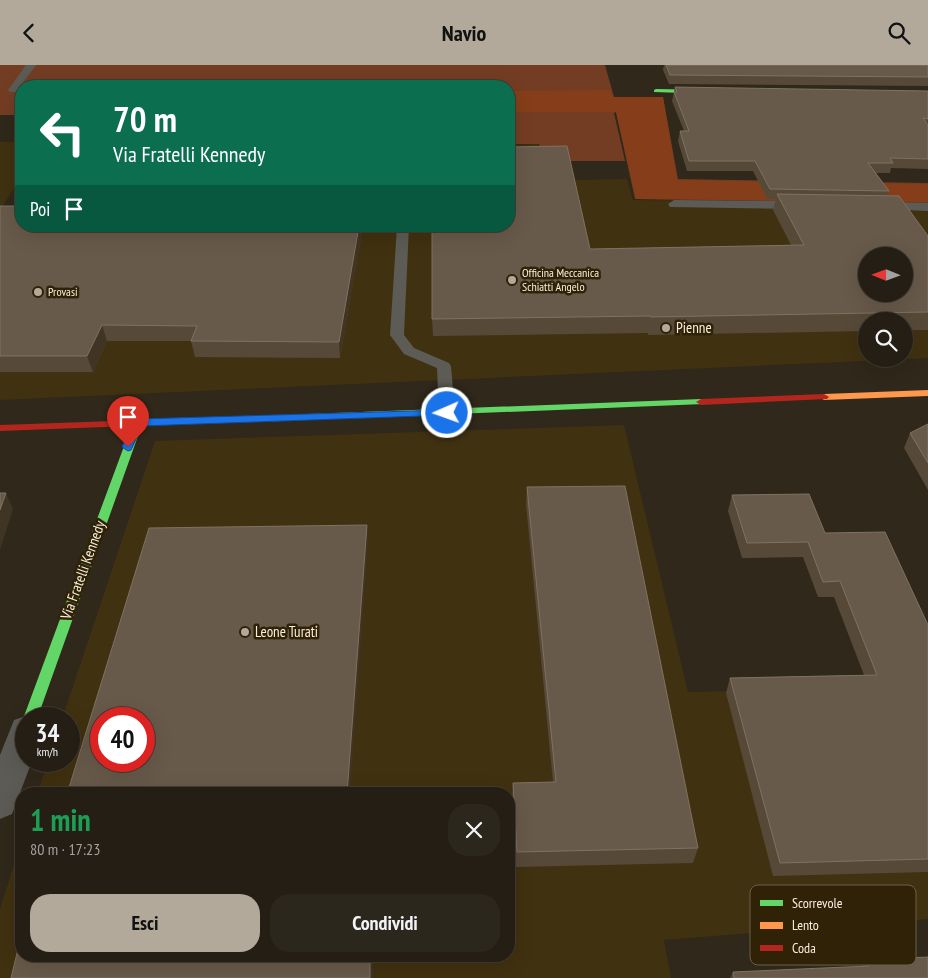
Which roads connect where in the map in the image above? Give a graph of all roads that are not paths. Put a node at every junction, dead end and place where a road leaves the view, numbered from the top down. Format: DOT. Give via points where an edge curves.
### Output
graph roads {
  1 [pos="31,65"];
  2 [pos="21,80"];
  3 [pos="656,91"];
  4 [pos="724,92"];
  5 [pos="674,204"];
  6 [pos="810,205"];
  7 [pos="869,206"];
  8 [pos="928,207"];
  9 [pos="403,232"];
  10 [pos="928,393"];
  11 [pos="447,413"];
  12 [pos="138,422"];
  13 [pos="0,428"];
  14 [pos="34,707"];
  15 [pos="15,761"];
  16 [pos="0,803"];
  1 -- 2 [label="lane"];
  3 -- 4 [label="street"];
  5 -- 6 [label="lane"];
  7 -- 8 [label="lane"];
  9 -- 11 [label="lane" via="397,335 409,351 444,366"];
  10 -- 11 [label="street"];
  11 -- 12 [label="street"];
  12 -- 13 [label="street"];
  12 -- 14 [label="street, Via Fratelli Kennedy"];
  15 -- 16 [label="street"];
}
